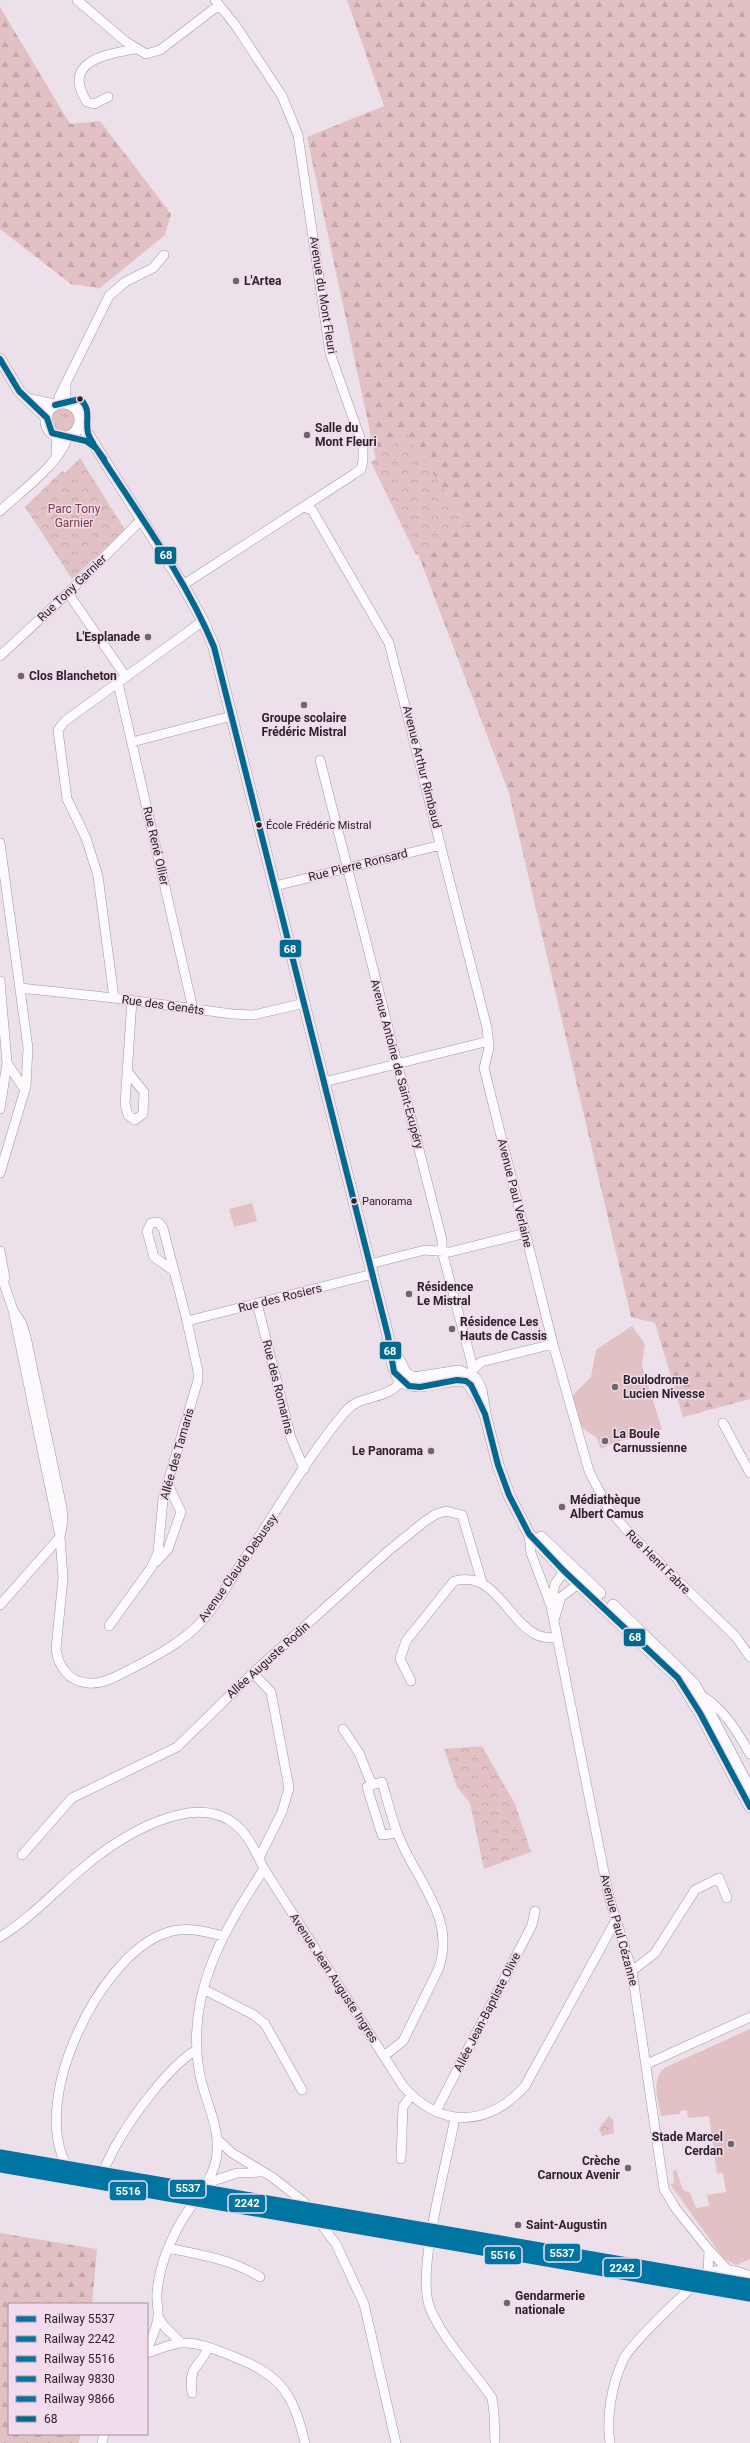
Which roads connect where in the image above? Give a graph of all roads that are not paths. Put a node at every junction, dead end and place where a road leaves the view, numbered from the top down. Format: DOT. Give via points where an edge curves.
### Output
graph roads {
  1 [pos="77,0"];
  2 [pos="217,2"];
  3 [pos="136,49"];
  4 [pos="108,97"];
  5 [pos="164,255"];
  6 [pos="0,359"];
  7 [pos="28,399"];
  8 [pos="60,404"];
  9 [pos="47,418"];
  10 [pos="80,422"];
  11 [pos="65,436"];
  12 [pos="94,445"];
  13 [pos="309,506"];
  14 [pos="0,511"];
  15 [pos="142,519"];
  16 [pos="183,585"];
  17 [pos="68,593"];
  18 [pos="203,621"];
  19 [pos="0,656"];
  20 [pos="122,680"];
  21 [pos="232,716"];
  22 [pos="132,742"];
  23 [pos="320,760"];
  24 [pos="0,844"];
  25 [pos="442,845"];
  26 [pos="347,868"];
  27 [pos="275,886"];
  28 [pos="0,981"];
  29 [pos="20,988"];
  30 [pos="114,998"];
  31 [pos="132,1000"];
  32 [pos="305,1003"];
  33 [pos="193,1009"];
  34 [pos="489,1041"];
  35 [pos="478,1044"];
  36 [pos="7,1063"];
  37 [pos="398,1064"];
  38 [pos="484,1068"];
  39 [pos="127,1071"];
  40 [pos="324,1082"];
  41 [pos="25,1090"];
  42 [pos="0,1109"];
  43 [pos="0,1113"];
  44 [pos="16,1115"];
  45 [pos="0,1173"];
  46 [pos="526,1232"];
  47 [pos="442,1251"];
  48 [pos="0,1252"];
  49 [pos="437,1260"];
  50 [pos="372,1269"];
  51 [pos="174,1271"];
  52 [pos="0,1272"];
  53 [pos="6,1286"];
  54 [pos="257,1304"];
  55 [pos="187,1321"];
  56 [pos="553,1344"];
  57 [pos="469,1375"];
  58 [pos="404,1378"];
  59 [pos="723,1423"];
  60 [pos="584,1455"];
  61 [pos="304,1469"];
  62 [pos="750,1473"];
  63 [pos="167,1482"];
  64 [pos="523,1521"];
  65 [pos="529,1534"];
  66 [pos="60,1537"];
  67 [pos="567,1567"];
  68 [pos="151,1568"];
  69 [pos="582,1581"];
  70 [pos="482,1582"];
  71 [pos="0,1604"];
  72 [pos="551,1606"];
  73 [pos="553,1622"];
  74 [pos="109,1626"];
  75 [pos="557,1638"];
  76 [pos="750,1657"];
  77 [pos="253,1673"];
  78 [pos="411,1681"];
  79 [pos="701,1695"];
  80 [pos="700,1713"];
  81 [pos="713,1718"];
  82 [pos="727,1718"];
  83 [pos="343,1729"];
  84 [pos="750,1754"];
  85 [pos="372,1785"];
  86 [pos="750,1790"];
  87 [pos="749,1805"];
  88 [pos="397,1833"];
  89 [pos="22,1855"];
  90 [pos="259,1858"];
  91 [pos="264,1869"];
  92 [pos="727,1898"];
  93 [pos="535,1911"];
  94 [pos="616,1920"];
  95 [pos="223,1936"];
  96 [pos="0,1937"];
  97 [pos="632,1971"];
  98 [pos="203,1989"];
  99 [pos="750,2017"];
  100 [pos="196,2050"];
  101 [pos="384,2056"];
  102 [pos="647,2064"];
  103 [pos="403,2086"];
  104 [pos="302,2090"];
  105 [pos="411,2095"];
  106 [pos="403,2107"];
  107 [pos="436,2111"];
  108 [pos="455,2118"];
  109 [pos="217,2138"];
  110 [pos="401,2159"];
  111 [pos="263,2172"];
  112 [pos="207,2183"];
  113 [pos="168,2248"];
  114 [pos="709,2250"];
  115 [pos="727,2269"];
  116 [pos="708,2273"];
  117 [pos="750,2276"];
  118 [pos="260,2277"];
  119 [pos="158,2317"];
  120 [pos="182,2343"];
  121 [pos="208,2346"];
  122 [pos="148,2349"];
  123 [pos="148,2352"];
  124 [pos="192,2394"];
  125 [pos="305,2443"];
  126 [pos="396,2443"];
  127 [pos="495,2443"];
  128 [pos="610,2443"];
  1 -- 3 [label="street"];
  2 -- 3 [label="street" via="160,50 146,54"];
  2 -- 13 [label="street, Avenue du Mont Fleuri" via="282,96 293,120 330,353 363,446 361,469"];
  3 -- 4 [label="street" via="98,57 88,63 81,72 78,84 87,102 94,104"];
  5 -- 8 [label="street" via="153,268 125,282 109,296 66,383"];
  6 -- 7 [label="main road" via="19,391"];
  7 -- 8 [label="main road"];
  7 -- 9 [label="main road"];
  8 -- 9 [label="main road" via="49,411"];
  8 -- 10 [label="main road" via="76,408"];
  9 -- 11 [label="main road" via="49,429"];
  10 -- 11 [label="main road" via="76,432"];
  10 -- 12 [label="main road"];
  11 -- 12 [label="main road"];
  11 -- 14 [label="street" via="56,458"];
  12 -- 15 [label="main road"];
  13 -- 16 [label="street, Avenue du Mont Fleuri"];
  13 -- 25 [label="street, Avenue Arthur Rimbaud" via="389,643"];
  15 -- 16 [label="main road"];
  15 -- 17 [label="street, Rue Tony Garnier"];
  16 -- 18 [label="main road"];
  17 -- 19 [label="street, Rue Tony Garnier"];
  17 -- 20 [label="street"];
  18 -- 20 [label="street"];
  18 -- 21 [label="main road" via="214,647"];
  20 -- 22 [label="street, Rue René Ollier"];
  20 -- 30 [label="street" via="60,725 57,735 67,800 86,838 98,876"];
  21 -- 22 [label="street"];
  21 -- 27 [label="main road"];
  22 -- 33 [label="street, Rue René Ollier"];
  23 -- 26 [label="street, Avenue Antoine de Saint-Exupéry"];
  24 -- 29 [label="street"];
  25 -- 26 [label="street, Rue Pierre Ronsard"];
  25 -- 34 [label="street, Avenue Arthur Rimbaud"];
  26 -- 27 [label="street, Rue Pierre Ronsard"];
  26 -- 37 [label="street, Avenue Antoine de Saint-Exupéry"];
  27 -- 32 [label="main road"];
  28 -- 36 [label="street"];
  29 -- 30 [label="street, Rue des Genêts"];
  29 -- 41 [label="street" via="28,1048"];
  30 -- 31 [label="street, Rue des Genêts"];
  31 -- 33 [label="street, Rue des Genêts"];
  31 -- 39 [label="street"];
  32 -- 33 [label="street, Rue des Genêts" via="253,1015"];
  32 -- 40 [label="main road"];
  34 -- 35 [label="street"];
  34 -- 38 [label="street, Avenue Paul Verlaine"];
  35 -- 37 [label="street"];
  35 -- 38 [label="street"];
  36 -- 41 [label="street"];
  36 -- 42 [label="street"];
  37 -- 40 [label="street"];
  37 -- 47 [label="street, Avenue Antoine de Saint-Exupéry" via="442,1240"];
  38 -- 46 [label="street, Avenue Paul Verlaine"];
  40 -- 50 [label="main road"];
  41 -- 44 [label="street"];
  43 -- 44 [label="street"];
  44 -- 45 [label="street"];
  46 -- 47 [label="street, Rue des Rosiers" via="452,1251"];
  46 -- 56 [label="street, Avenue Paul Verlaine"];
  47 -- 49 [label="street"];
  47 -- 50 [label="street, Rue des Rosiers" via="426,1250"];
  47 -- 57 [label="street, Avenue Antoine de Saint-Exupéry"];
  48 -- 53 [label="street, Avenue Claude Debussy"];
  50 -- 54 [label="street, Rue des Rosiers"];
  50 -- 58 [label="main road" via="394,1372"];
  51 -- 51 [label="street, Allée des Tamaris" via="154,1256 147,1231 151,1223 162,1224"];
  51 -- 55 [label="street, Allée des Tamaris"];
  52 -- 53 [label="street, Avenue Claude Debussy"];
  53 -- 66 [label="street, Avenue Claude Debussy"];
  54 -- 55 [label="street, Rue des Rosiers"];
  54 -- 61 [label="street, Rue des Romarins" via="291,1438"];
  55 -- 63 [label="street, Allée des Tamaris" via="198,1380"];
  56 -- 57 [label="street" via="481,1362"];
  56 -- 60 [label="street, Avenue Paul Verlaine"];
  57 -- 58 [label="main road" via="457,1380 420,1387 409,1386"];
  57 -- 64 [label="main road" via="475,1378 482,1389 485,1414 498,1465 509,1495"];
  58 -- 61 [label="street, Avenue Claude Debussy" via="392,1390 347,1409 326,1434"];
  59 -- 62 [label="street"];
  60 -- 76 [label="street, Rue Henri Fabre" via="598,1492 615,1519 736,1637"];
  61 -- 66 [label="street, Avenue Claude Debussy" via="200,1622 168,1647 133,1668 94,1684 70,1676 58,1660 56,1649 63,1578"];
  63 -- 68 [label="street, Allée des Tamaris" via="158,1553"];
  63 -- 68 [label="street" via="181,1512 168,1549"];
  64 -- 65 [label="main road"];
  64 -- 67 [label="main road"];
  65 -- 67 [label="main road"];
  65 -- 72 [label="street, Avenue Paul Cézanne" via="531,1553"];
  66 -- 71 [label="street"];
  67 -- 69 [label="main road"];
  67 -- 72 [label="street, Avenue Paul Cézanne" via="555,1584"];
  68 -- 74 [label="street, Allée des Tamaris"];
  69 -- 73 [label="street" via="561,1597"];
  69 -- 79 [label="main road" via="688,1677"];
  69 -- 80 [label="main road" via="684,1687"];
  70 -- 75 [label="street" via="534,1634"];
  70 -- 77 [label="street, Allée Auguste Rodin" via="462,1515 446,1511 436,1514 387,1552"];
  70 -- 78 [label="street" via="470,1578 454,1582 406,1642 400,1659"];
  72 -- 73 [label="street, Avenue Paul Cézanne"];
  73 -- 75 [label="street, Avenue Paul Cézanne"];
  75 -- 94 [label="street, Avenue Paul Cézanne" via="608,1893"];
  77 -- 89 [label="street, Allée Auguste Rodin" via="177,1747 72,1798"];
  77 -- 90 [label="street" via="271,1692 289,1788 282,1812"];
  79 -- 81 [label="main road"];
  79 -- 82 [label="street" via="718,1707"];
  80 -- 81 [label="street" via="707,1718"];
  80 -- 87 [label="main road"];
  81 -- 82 [label="street"];
  81 -- 86 [label="main road"];
  82 -- 84 [label="street"];
  83 -- 85 [label="street" via="359,1753"];
  85 -- 88 [label="street" via="382,1782"];
  85 -- 88 [label="street" via="367,1787 382,1835"];
  88 -- 101 [label="street" via="438,1912 444,1948 438,1970 403,2041"];
  90 -- 91 [label="street, Avenue Jean Auguste Ingres"];
  90 -- 96 [label="street, Avenue Jean Auguste Ingres" via="246,1836 227,1819 204,1813 184,1813 133,1834 85,1866"];
  91 -- 95 [label="street"];
  91 -- 101 [label="street, Avenue Jean Auguste Ingres"];
  92 -- 97 [label="street" via="719,1878 695,1890 656,1953"];
  93 -- 107 [label="street, Allée Jean-Baptiste Olive" via="532,1925"];
  94 -- 97 [label="street, Avenue Paul Cézanne"];
  94 -- 108 [label="street, Avenue Jean Auguste Ingres" via="526,2086 504,2107 491,2113"];
  95 -- 98 [label="street"];
  95 -- 100 [label="street" via="186,1929 166,1933 146,1942 116,1969 94,2005 75,2039 62,2075 55,2109 63,2162 77,2179 93,2180 102,2174 114,2147 131,2121 181,2059"];
  97 -- 102 [label="street, Avenue Paul Cézanne"];
  98 -- 100 [label="street"];
  98 -- 104 [label="street" via="254,2015 265,2024"];
  99 -- 102 [label="street"];
  100 -- 109 [label="street" via="200,2080"];
  101 -- 103 [label="street, Avenue Jean Auguste Ingres"];
  102 -- 114 [label="street, Avenue Paul Cézanne" via="664,2189 676,2209"];
  103 -- 105 [label="street, Avenue Jean Auguste Ingres"];
  103 -- 106 [label="street"];
  105 -- 106 [label="street"];
  105 -- 107 [label="street, Avenue Jean Auguste Ingres"];
  106 -- 110 [label="street"];
  107 -- 108 [label="street, Avenue Jean Auguste Ingres"];
  108 -- 127 [label="street" via="430,2246 426,2289 437,2323 492,2398"];
  109 -- 111 [label="street" via="232,2153"];
  109 -- 112 [label="street" via="217,2154"];
  111 -- 112 [label="street" via="237,2173"];
  111 -- 126 [label="street" via="283,2184 315,2214 336,2244 355,2282 364,2304"];
  112 -- 113 [label="street" via="194,2198"];
  113 -- 118 [label="street" via="221,2259 243,2266"];
  113 -- 119 [label="street" via="157,2292"];
  114 -- 115 [label="street, Avenue Paul Cézanne"];
  114 -- 116 [label="street"];
  115 -- 116 [label="street"];
  115 -- 117 [label="street"];
  116 -- 128 [label="street" via="658,2320 624,2358 610,2405"];
  119 -- 120 [label="street"];
  119 -- 122 [label="street"];
  120 -- 121 [label="street"];
  120 -- 123 [label="street"];
  121 -- 124 [label="street" via="205,2354 193,2368"];
  121 -- 125 [label="street" via="273,2376 294,2405"];
}
